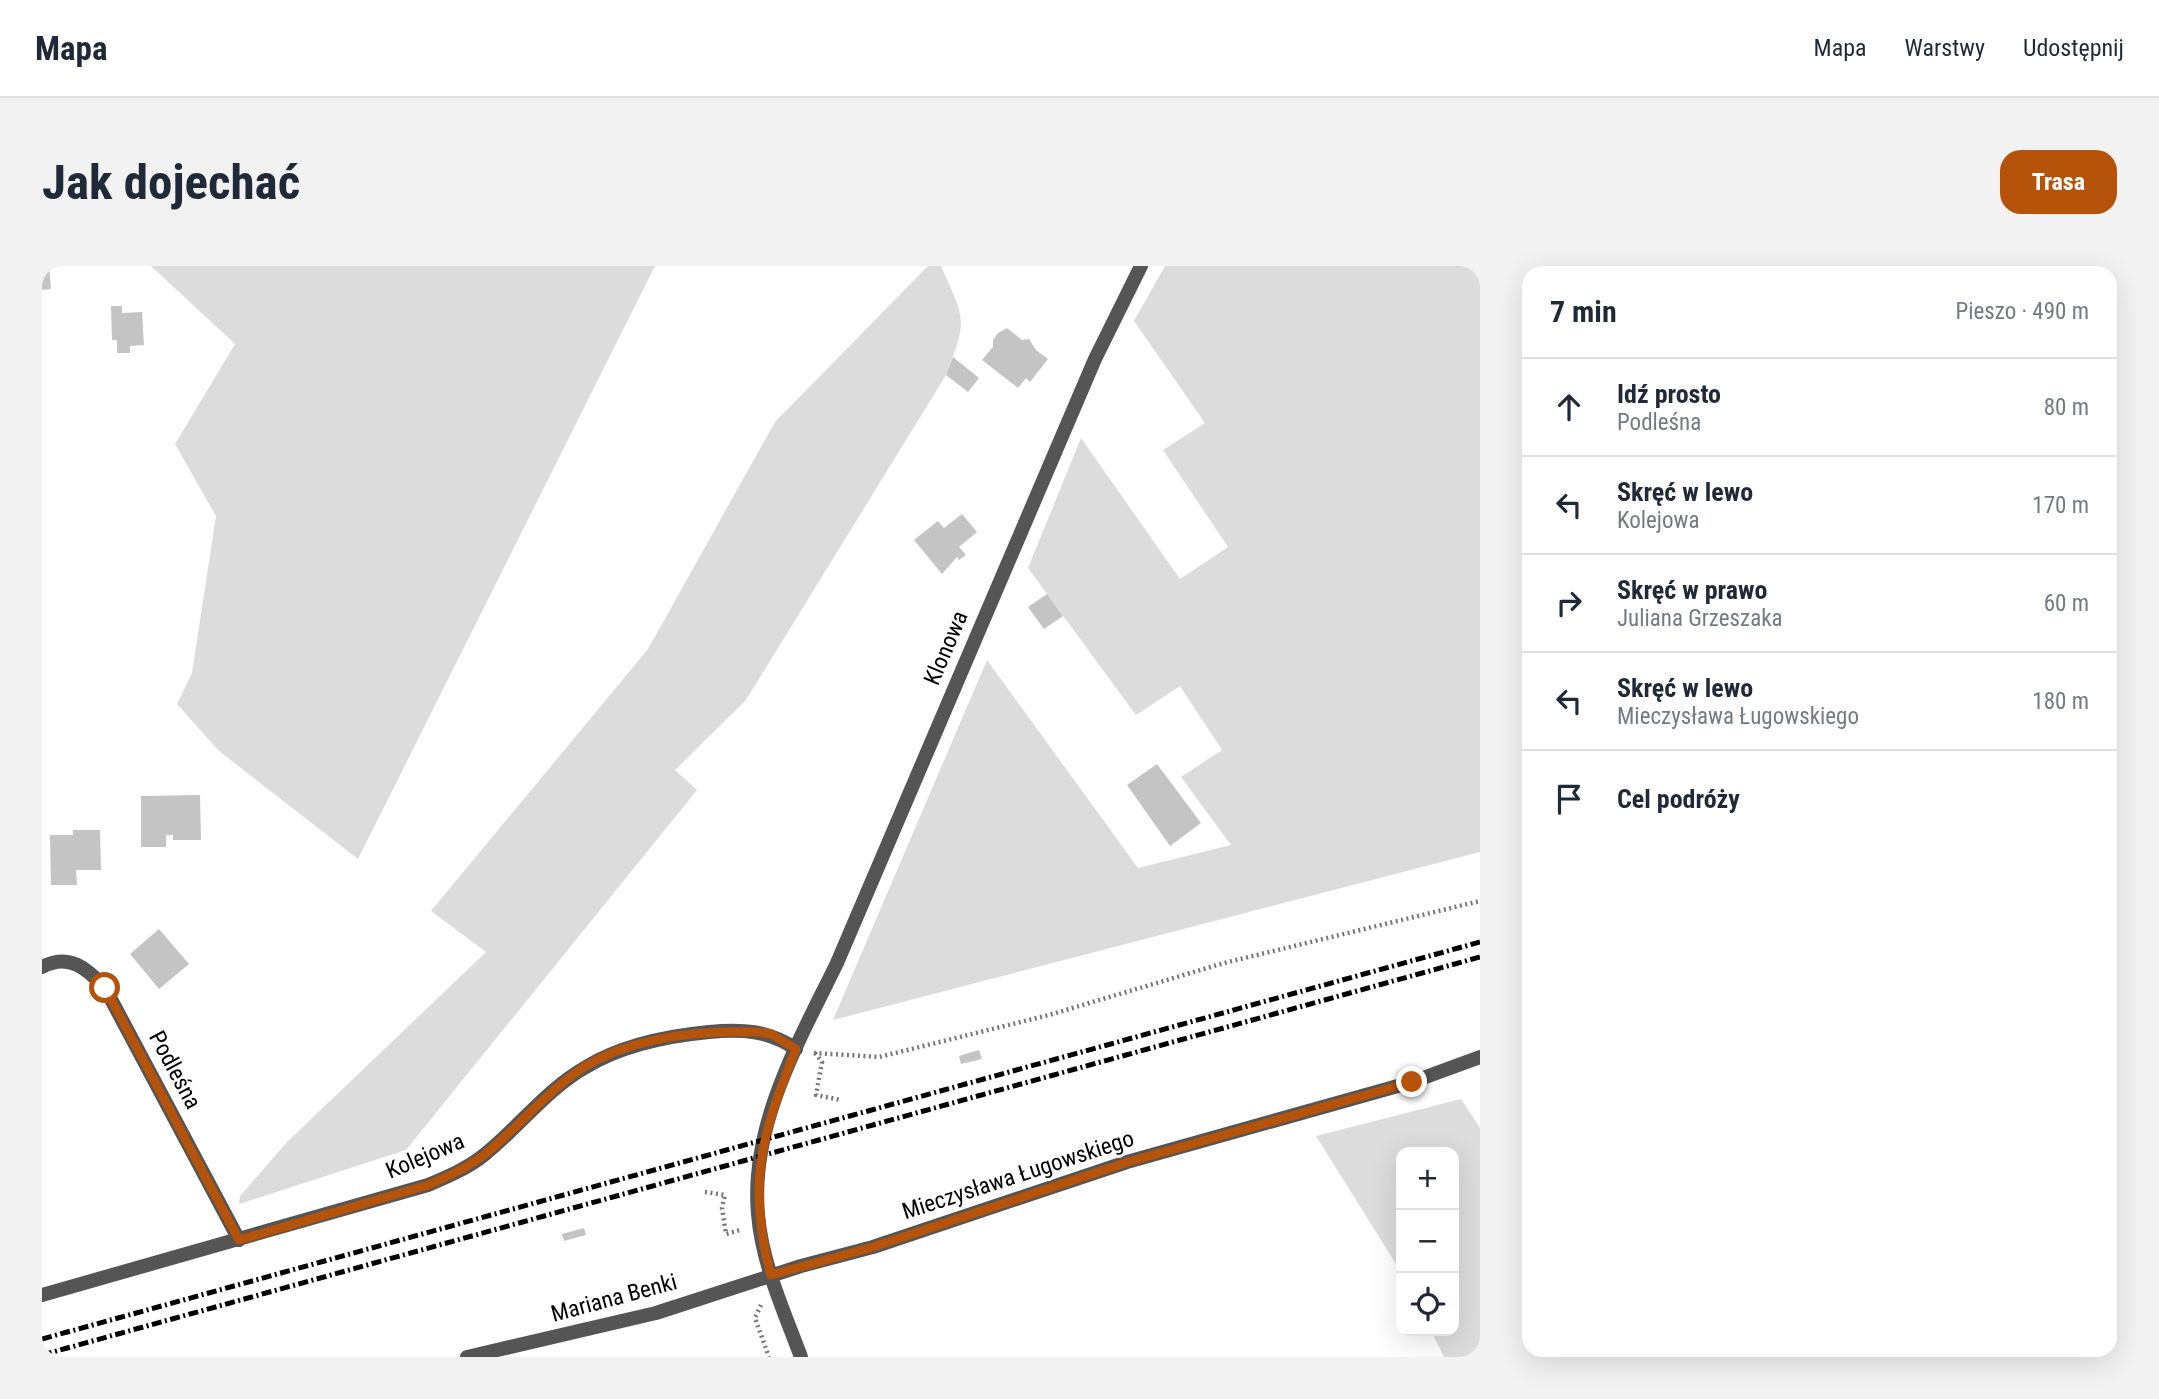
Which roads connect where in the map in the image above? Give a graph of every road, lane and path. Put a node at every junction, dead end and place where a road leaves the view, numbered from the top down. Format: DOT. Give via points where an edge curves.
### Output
graph roads {
  1 [pos="1141,266"];
  2 [pos="1480,901"];
  3 [pos="42,967"];
  4 [pos="796,1049"];
  5 [pos="1480,1057"];
  6 [pos="841,1100"];
  7 [pos="705,1192"];
  8 [pos="740,1230"];
  9 [pos="239,1240"];
  10 [pos="771,1275"];
  11 [pos="42,1295"];
  12 [pos="769,1302"];
  13 [pos="467,1357"];
  14 [pos="769,1357"];
  15 [pos="801,1357"];
  1 -- 4 [label="street, Klonowa" via="1094,359 838,963"];
  2 -- 6 [label="path" via="1224,963 879,1057 814,1053 822,1062 816,1095"];
  3 -- 9 [label="street, Podleśna" via="62,961 85,967 105,988"];
  4 -- 9 [label="street, Kolejowa" via="771,1034 723,1031 687,1034 616,1052 584,1067 482,1157 456,1172 415,1189"];
  4 -- 10 [label="street, Klonowa" via="761,1148 758,1214"];
  5 -- 10 [label="street, Mieczysława Ługowskiego" via="1412,1082 1128,1162 873,1247"];
  7 -- 8 [label="path" via="725,1195 726,1234"];
  9 -- 11 [label="street, Kolejowa"];
  10 -- 13 [label="street, Mariana Benki" via="656,1313"];
  10 -- 15 [label="street, Klonowa"];
  12 -- 14 [label="path" via="755,1318"];
}
